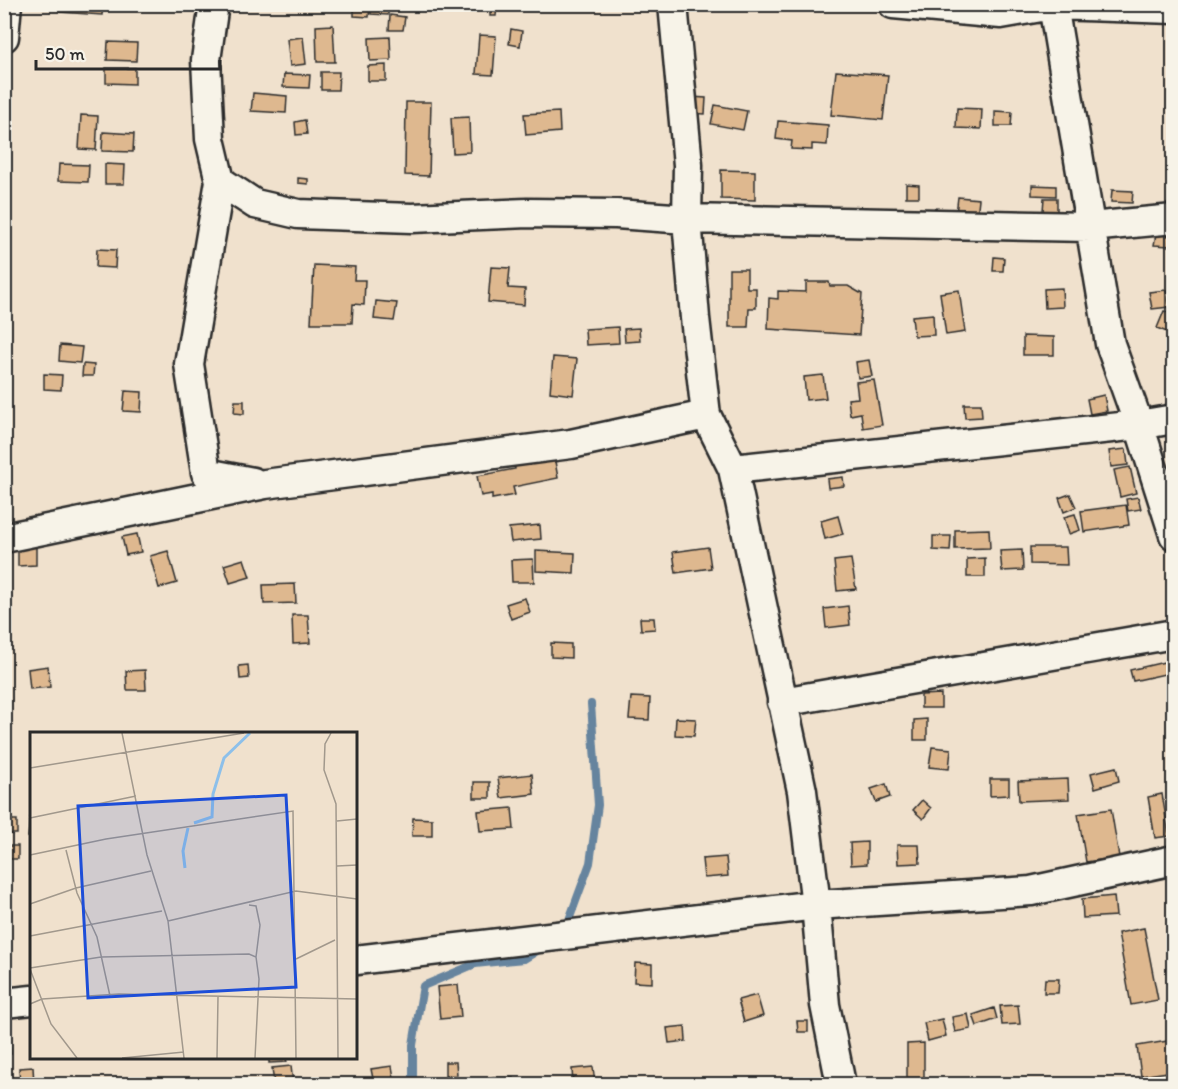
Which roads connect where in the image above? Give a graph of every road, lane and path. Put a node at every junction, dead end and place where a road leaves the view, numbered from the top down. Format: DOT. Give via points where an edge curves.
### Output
graph roads {
  1 [pos="7,4"];
  2 [pos="214,4"];
  3 [pos="674,4"];
  4 [pos="893,4"];
  5 [pos="1053,5"];
  6 [pos="1173,9"];
  7 [pos="4,37"];
  8 [pos="220,181"];
  9 [pos="687,219"];
  10 [pos="1173,219"];
  11 [pos="1090,226"];
  12 [pos="706,415"];
  13 [pos="1173,420"];
  14 [pos="1139,425"];
  15 [pos="733,469"];
  16 [pos="265,484"];
  17 [pos="1173,535"];
  18 [pos="4,538"];
  19 [pos="1173,634"];
  20 [pos="782,702"];
  21 [pos="1173,860"];
  22 [pos="816,904"];
  23 [pos="357,960"];
  24 [pos="30,1000"];
  25 [pos="4,1003"];
  26 [pos="841,1084"];
  1 -- 7 [label="street"];
  2 -- 8 [label="street" via="206,60 210,139"];
  3 -- 9 [label="street" via="688,165"];
  4 -- 5 [label="street" via="1001,14"];
  5 -- 6 [label="street"];
  5 -- 11 [label="street"];
  8 -- 9 [label="street" via="255,204 297,214 412,218 616,214"];
  8 -- 16 [label="street" via="189,364 206,473"];
  9 -- 11 [label="street"];
  9 -- 12 [label="street"];
  10 -- 11 [label="street"];
  11 -- 14 [label="street" via="1110,344"];
  12 -- 15 [label="street"];
  12 -- 16 [label="street" via="571,444"];
  13 -- 14 [label="street"];
  14 -- 15 [label="street"];
  14 -- 17 [label="street"];
  15 -- 20 [label="street"];
  16 -- 18 [label="street"];
  19 -- 20 [label="street"];
  20 -- 22 [label="street" via="802,791"];
  21 -- 22 [label="street" via="1031,891"];
  22 -- 23 [label="street"];
  22 -- 26 [label="street" via="825,1005"];
  24 -- 25 [label="street"];
}
